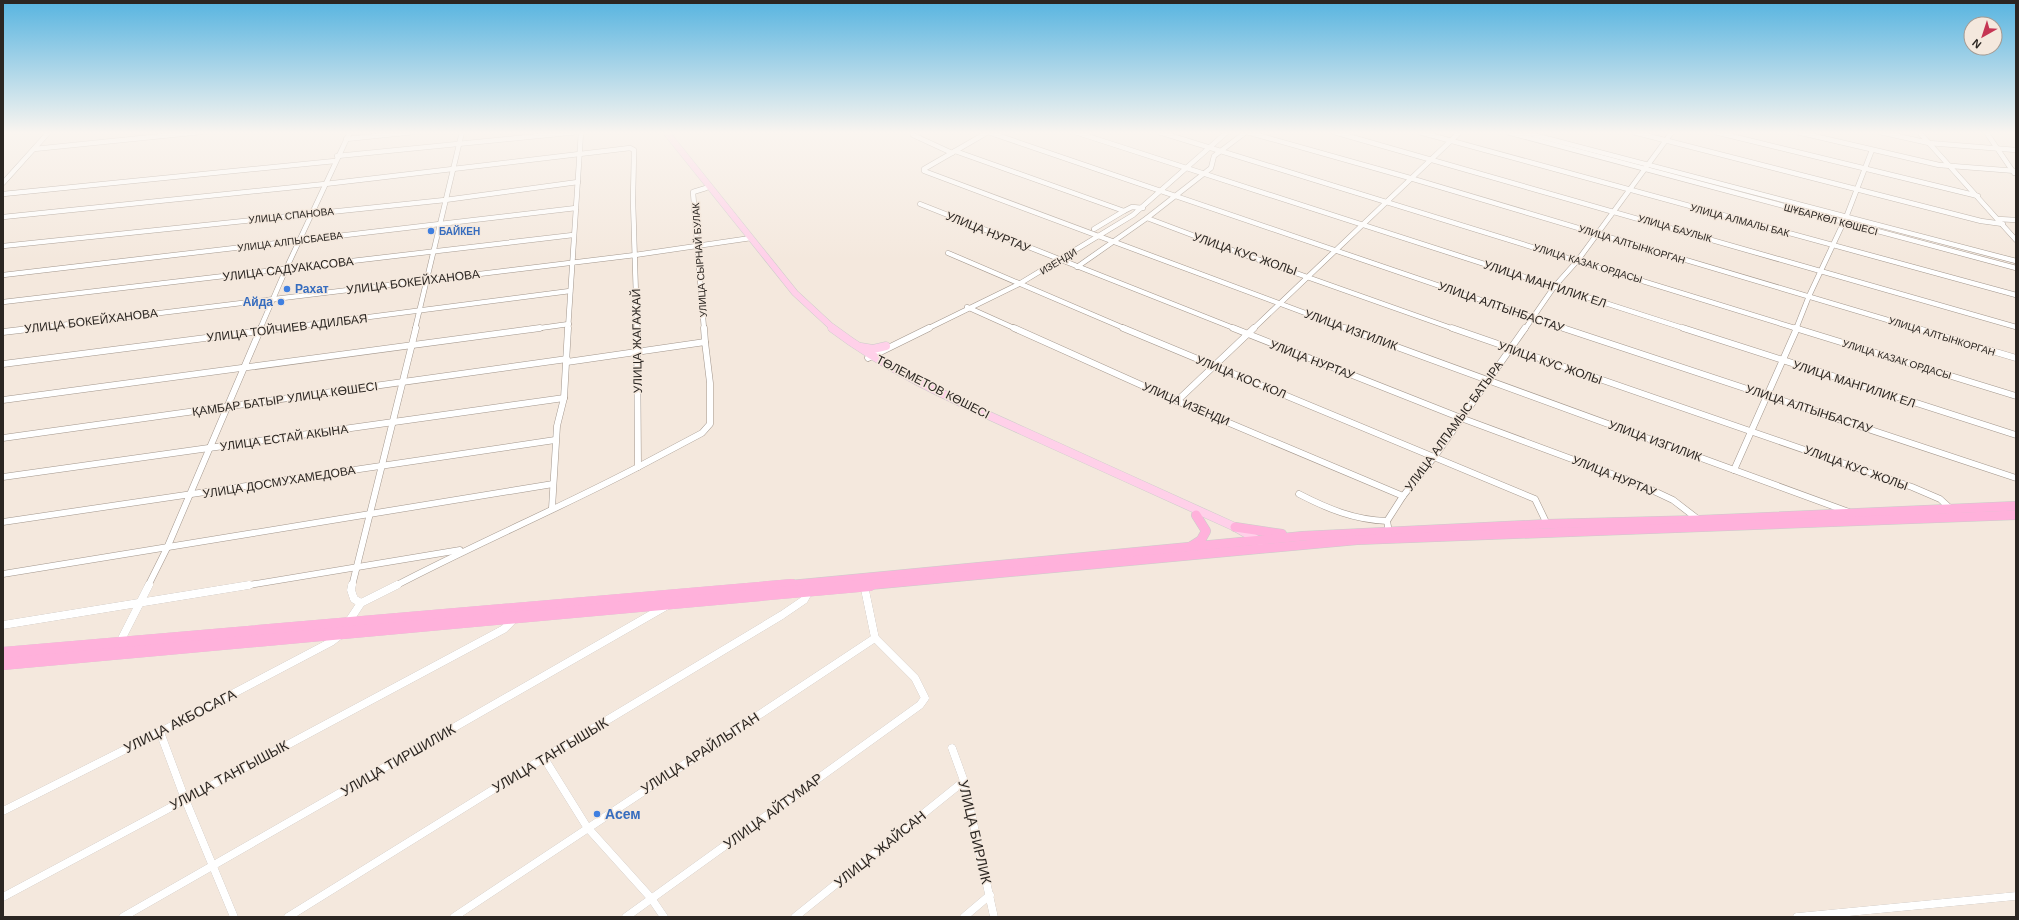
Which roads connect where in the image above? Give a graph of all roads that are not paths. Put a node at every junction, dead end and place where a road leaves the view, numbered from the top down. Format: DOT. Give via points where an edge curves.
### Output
graph roads {
  1 [pos="10,175"];
  2 [pos="184,175"];
  3 [pos="329,175"];
  4 [pos="398,175"];
  5 [pos="451,175"];
  6 [pos="578,175"];
  7 [pos="634,175"];
  8 [pos="696,175"];
  9 [pos="699,175"];
  10 [pos="934,175"];
  11 [pos="1020,175"];
  12 [pos="1115,175"];
  13 [pos="1177,175"];
  14 [pos="1202,175"];
  15 [pos="1206,175"];
  16 [pos="1300,175"];
  17 [pos="1399,175"];
  18 [pos="1413,175"];
  19 [pos="1490,175"];
  20 [pos="1575,175"];
  21 [pos="1641,175"];
  22 [pos="1666,175"];
  23 [pos="1689,175"];
  24 [pos="1801,175"];
  25 [pos="1863,175"];
  26 [pos="1891,175"];
  27 [pos="1958,175"];
  28 [pos="1410,178"];
  29 [pos="578,182"];
  30 [pos="3,183"];
  31 [pos="325,184"];
  32 [pos="706,188"];
  33 [pos="1856,189"];
  34 [pos="1160,190"];
  35 [pos="1629,190"];
  36 [pos="3,194"];
  37 [pos="1176,196"];
  38 [pos="1978,196"];
  39 [pos="445,200"];
  40 [pos="1386,201"];
  41 [pos="920,204"];
  42 [pos="1141,207"];
  43 [pos="576,208"];
  44 [pos="1613,210"];
  45 [pos="1124,211"];
  46 [pos="312,213"];
  47 [pos="3,217"];
  48 [pos="1147,218"];
  49 [pos="1845,218"];
  50 [pos="1998,219"];
  51 [pos="2016,220"];
  52 [pos="1361,224"];
  53 [pos="2003,224"];
  54 [pos="439,225"];
  55 [pos="1094,229"];
  56 [pos="1596,234"];
  57 [pos="573,235"];
  58 [pos="1096,236"];
  59 [pos="748,239"];
  60 [pos="301,240"];
  61 [pos="2016,240"];
  62 [pos="1113,243"];
  63 [pos="1833,245"];
  64 [pos="3,246"];
  65 [pos="698,247"];
  66 [pos="1334,250"];
  67 [pos="434,252"];
  68 [pos="948,253"];
  69 [pos="635,255"];
  70 [pos="1058,259"];
  71 [pos="1578,260"];
  72 [pos="2016,260"];
  73 [pos="572,262"];
  74 [pos="1077,267"];
  75 [pos="2016,268"];
  76 [pos="286,269"];
  77 [pos="1820,271"];
  78 [pos="3,275"];
  79 [pos="1308,276"];
  80 [pos="427,280"];
  81 [pos="1017,283"];
  82 [pos="1554,287"];
  83 [pos="570,291"];
  84 [pos="2016,295"];
  85 [pos="1809,296"];
  86 [pos="274,299"];
  87 [pos="3,302"];
  88 [pos="1281,304"];
  89 [pos="968,308"];
  90 [pos="419,312"];
  91 [pos="1533,318"];
  92 [pos="569,324"];
  93 [pos="2016,326"];
  94 [pos="1797,327"];
  95 [pos="3,332"];
  96 [pos="260,332"];
  97 [pos="1246,334"];
  98 [pos="705,342"];
  99 [pos="411,345"];
  100 [pos="856,346"];
  101 [pos="886,348"];
  102 [pos="1510,349"];
  103 [pos="638,352"];
  104 [pos="869,356"];
  105 [pos="2016,358"];
  106 [pos="567,361"];
  107 [pos="1782,361"];
  108 [pos="3,364"];
  109 [pos="887,365"];
  110 [pos="1215,367"];
  111 [pos="244,368"];
  112 [pos="1488,381"];
  113 [pos="402,382"];
  114 [pos="1767,395"];
  115 [pos="2016,396"];
  116 [pos="564,398"];
  117 [pos="3,400"];
  118 [pos="1178,401"];
  119 [pos="227,407"];
  120 [pos="1461,418"];
  121 [pos="393,423"];
  122 [pos="1750,430"];
  123 [pos="2016,435"];
  124 [pos="3,438"];
  125 [pos="555,440"];
  126 [pos="210,448"];
  127 [pos="1435,456"];
  128 [pos="382,466"];
  129 [pos="638,467"];
  130 [pos="1734,470"];
  131 [pos="3,477"];
  132 [pos="2016,478"];
  133 [pos="553,484"];
  134 [pos="1299,494"];
  135 [pos="189,496"];
  136 [pos="1403,496"];
  137 [pos="2016,506"];
  138 [pos="552,508"];
  139 [pos="1952,509"];
  140 [pos="1851,512"];
  141 [pos="369,514"];
  142 [pos="1196,515"];
  143 [pos="2016,515"];
  144 [pos="1700,520"];
  145 [pos="1387,521"];
  146 [pos="3,522"];
  147 [pos="1547,524"];
  148 [pos="1235,527"];
  149 [pos="1389,532"];
  150 [pos="1303,536"];
  151 [pos="1262,545"];
  152 [pos="167,548"];
  153 [pos="1188,548"];
  154 [pos="466,549"];
  155 [pos="356,567"];
  156 [pos="3,574"];
  157 [pos="863,582"];
  158 [pos="809,591"];
  159 [pos="361,603"];
  160 [pos="672,603"];
  161 [pos="140,604"];
  162 [pos="517,617"];
  163 [pos="349,622"];
  164 [pos="3,625"];
  165 [pos="343,633"];
  166 [pos="875,638"];
  167 [pos="120,642"];
  168 [pos="3,652"];
  169 [pos="3,664"];
  170 [pos="160,732"];
  171 [pos="952,748"];
  172 [pos="544,758"];
  173 [pos="964,781"];
  174 [pos="185,799"];
  175 [pos="3,811"];
  176 [pos="587,827"];
  177 [pos="213,865"];
  178 [pos="990,895"];
  179 [pos="2016,896"];
  180 [pos="3,897"];
  181 [pos="652,898"];
  182 [pos="1838,915"];
  183 [pos="123,917"];
  184 [pos="234,917"];
  185 [pos="288,917"];
  186 [pos="454,917"];
  187 [pos="626,917"];
  188 [pos="664,917"];
  189 [pos="795,917"];
  190 [pos="964,917"];
  191 [pos="994,917"];
  192 [pos="1797,917"];
  1 -- 30 [label="street"];
  2 -- 36 [label="street"];
  3 -- 31 [label="street"];
  4 -- 31 [label="street"];
  5 -- 39 [label="street"];
  6 -- 29 [label="street"];
  7 -- 69 [label="street, УЛИЦА ЖАГАЖАЙ"];
  8 -- 32 [label="main road, ТӨЛЕМЕТОВ КӨШЕСІ"];
  9 -- 59 [label="main road, ТӨЛЕМЕТОВ КӨШЕСІ"];
  10 -- 58 [label="street, УЛИЦА ИЗГИЛИК"];
  11 -- 45 [label="street"];
  12 -- 34 [label="street, УЛИЦА АЛТЫНБАСТАУ"];
  13 -- 34 [label="street, ИЗЕНДИ"];
  14 -- 37 [label="street"];
  15 -- 52 [label="street, УЛИЦА МАНГИЛИК ЕЛ"];
  16 -- 40 [label="street, УЛИЦА КАЗАК ОРДАСЫ"];
  17 -- 28 [label="street, УЛИЦА АЛТЫНКОРГАН"];
  18 -- 28 [label="street"];
  19 -- 44 [label="street, УЛИЦА БАУЛЫК"];
  20 -- 35 [label="street, УЛИЦА АЛМАЛЫ БАК"];
  21 -- 35 [label="street, УЛИЦА АЛПАМЫС БАТЫРА"];
  22 -- 49 [label="street, ШҰБАРКӨЛ КӨШЕСІ"];
  23 -- 49 [label="street, ШҰБАРКӨЛ КӨШЕСІ"];
  24 -- 33 [label="street"];
  25 -- 33 [label="street"];
  26 -- 38 [label="street"];
  27 -- 38 [label="street"];
  28 -- 40 [label="street"];
  28 -- 56 [label="street, УЛИЦА АЛТЫНКОРГАН"];
  29 -- 39 [label="street, УЛИЦА СПАНОВА"];
  29 -- 43 [label="street"];
  31 -- 46 [label="street"];
  31 -- 47 [label="street"];
  32 -- 59 [label="main road, ТӨЛЕМЕТОВ КӨШЕСІ"];
  32 -- 65 [label="street, УЛИЦА СЫРНАЙ БУЛАК" via="693,192"];
  33 -- 49 [label="street"];
  33 -- 53 [label="street"];
  34 -- 37 [label="street, УЛИЦА АЛТЫНБАСТАУ"];
  34 -- 42 [label="street, ИЗЕНДИ"];
  35 -- 44 [label="street, УЛИЦА АЛПАМЫС БАТЫРА"];
  35 -- 63 [label="street, УЛИЦА АЛМАЛЫ БАК"];
  37 -- 48 [label="street"];
  37 -- 66 [label="street, УЛИЦА АЛТЫНБАСТАУ"];
  38 -- 50 [label="street"];
  39 -- 46 [label="street, УЛИЦА СПАНОВА"];
  39 -- 54 [label="street"];
  40 -- 52 [label="street"];
  40 -- 71 [label="street, УЛИЦА КАЗАК ОРДАСЫ"];
  41 -- 70 [label="street, УЛИЦА НУРТАУ"];
  42 -- 45 [label="street" via="1132,207"];
  42 -- 58 [label="street, ИЗЕНДИ"];
  43 -- 54 [label="street, УЛИЦА АЛПЫСБАЕВА"];
  43 -- 57 [label="street"];
  44 -- 56 [label="street, УЛИЦА АЛПАМЫС БАТЫРА"];
  44 -- 77 [label="street, УЛИЦА БАУЛЫК"];
  45 -- 55 [label="street"];
  46 -- 60 [label="street"];
  46 -- 64 [label="street, УЛИЦА СПАНОВА"];
  48 -- 62 [label="street"];
  48 -- 79 [label="street, УЛИЦА КУС ЖОЛЫ"];
  49 -- 63 [label="street"];
  49 -- 72 [label="street, ШҰБАРКӨЛ КӨШЕСІ"];
  49 -- 72 [label="street, ШҰБАРКӨЛ КӨШЕСІ"];
  49 -- 75 [label="street, ШҰБАРКӨЛ КӨШЕСІ"];
  50 -- 51 [label="street"];
  50 -- 53 [label="street"];
  52 -- 66 [label="street"];
  52 -- 82 [label="street, УЛИЦА МАНГИЛИК ЕЛ"];
  53 -- 61 [label="street"];
  54 -- 60 [label="street, УЛИЦА АЛПЫСБАЕВА"];
  54 -- 67 [label="street"];
  56 -- 71 [label="street, УЛИЦА АЛПАМЫС БАТЫРА"];
  56 -- 85 [label="street, УЛИЦА АЛТЫНКОРГАН"];
  57 -- 67 [label="street, УЛИЦА САДУАКАСОВА"];
  57 -- 73 [label="street"];
  58 -- 62 [label="street, УЛИЦА ИЗГИЛИК"];
  58 -- 70 [label="street, ИЗЕНДИ"];
  59 -- 65 [label="street, УЛИЦА БОКЕЙХАНОВА"];
  59 -- 100 [label="main road, ТӨЛЕМЕТОВ КӨШЕСІ" via="804,303"];
  59 -- 104 [label="main road, ТӨЛЕМЕТОВ КӨШЕСІ" via="800,305 836,336"];
  60 -- 76 [label="street"];
  60 -- 78 [label="street, УЛИЦА АЛПЫСБАЕВА"];
  62 -- 74 [label="street"];
  62 -- 88 [label="street, УЛИЦА ИЗГИЛИК"];
  63 -- 77 [label="street"];
  63 -- 84 [label="street, УЛИЦА АЛМАЛЫ БАК"];
  65 -- 69 [label="street, УЛИЦА БОКЕЙХАНОВА"];
  65 -- 98 [label="street, УЛИЦА СЫРНАЙ БУЛАК"];
  66 -- 79 [label="street"];
  66 -- 91 [label="street, УЛИЦА АЛТЫНБАСТАУ"];
  67 -- 76 [label="street, УЛИЦА САДУАКАСОВА"];
  67 -- 80 [label="street"];
  68 -- 81 [label="street, УЛИЦА КОС КОЛ"];
  69 -- 73 [label="street, УЛИЦА БОКЕЙХАНОВА"];
  69 -- 103 [label="street, УЛИЦА ЖАГАЖАЙ"];
  70 -- 74 [label="street, УЛИЦА НУРТАУ"];
  70 -- 81 [label="street, ИЗЕНДИ"];
  71 -- 82 [label="street, УЛИЦА АЛПАМЫС БАТЫРА"];
  71 -- 94 [label="street, УЛИЦА КАЗАК ОРДАСЫ"];
  73 -- 80 [label="street, УЛИЦА БОКЕЙХАНОВА"];
  73 -- 83 [label="street"];
  74 -- 97 [label="street, УЛИЦА НУРТАУ"];
  76 -- 86 [label="street"];
  76 -- 87 [label="street, УЛИЦА САДУАКАСОВА"];
  77 -- 85 [label="street"];
  77 -- 93 [label="street, УЛИЦА БАУЛЫК"];
  79 -- 88 [label="street"];
  79 -- 102 [label="street, УЛИЦА КУС ЖОЛЫ"];
  80 -- 86 [label="street, УЛИЦА БОКЕЙХАНОВА"];
  80 -- 90 [label="street"];
  81 -- 89 [label="street, ИЗЕНДИ"];
  81 -- 110 [label="street, УЛИЦА КОС КОЛ"];
  82 -- 91 [label="street, УЛИЦА АЛПАМЫС БАТЫРА"];
  82 -- 107 [label="street, УЛИЦА МАНГИЛИК ЕЛ"];
  83 -- 90 [label="street, УЛИЦА ТОЙЧИЕВ АДИЛБАЯ"];
  83 -- 92 [label="street"];
  85 -- 94 [label="street"];
  85 -- 105 [label="street, УЛИЦА АЛТЫНКОРГАН"];
  86 -- 95 [label="street, УЛИЦА БОКЕЙХАНОВА"];
  86 -- 96 [label="street"];
  88 -- 97 [label="street"];
  88 -- 112 [label="street, УЛИЦА ИЗГИЛИК"];
  89 -- 101 [label="street, ИЗЕНДИ"];
  89 -- 118 [label="street, УЛИЦА ИЗЕНДИ"];
  90 -- 96 [label="street, УЛИЦА ТОЙЧИЕВ АДИЛБАЯ"];
  90 -- 99 [label="street"];
  91 -- 102 [label="street, УЛИЦА АЛПАМЫС БАТЫРА"];
  91 -- 114 [label="street, УЛИЦА АЛТЫНБАСТАУ"];
  92 -- 99 [label="street"];
  92 -- 106 [label="street"];
  94 -- 107 [label="street"];
  94 -- 115 [label="street, УЛИЦА КАЗАК ОРДАСЫ"];
  96 -- 108 [label="street, УЛИЦА ТОЙЧИЕВ АДИЛБАЯ"];
  96 -- 111 [label="street"];
  97 -- 110 [label="street"];
  97 -- 120 [label="street, УЛИЦА НУРТАУ"];
  98 -- 103 [label="street, ҚАМБАР БАТЫР УЛИЦА КӨШЕСІ"];
  98 -- 129 [label="street, УЛИЦА СЫРНАЙ БУЛАК" via="710,383 710,424 702,433"];
  99 -- 111 [label="street"];
  99 -- 113 [label="street"];
  100 -- 101 [label="main road"];
  100 -- 104 [label="main road, ТӨЛЕМЕТОВ КӨШЕСІ"];
  101 -- 104 [label="street, ИЗЕНДИ"];
  101 -- 109 [label="main road" via="880,359"];
  102 -- 112 [label="street, УЛИЦА АЛПАМЫС БАТЫРА"];
  102 -- 122 [label="street, УЛИЦА КУС ЖОЛЫ"];
  103 -- 106 [label="street, ҚАМБАР БАТЫР УЛИЦА КӨШЕСІ"];
  103 -- 129 [label="street, УЛИЦА ЖАГАЖАЙ"];
  104 -- 109 [label="main road, ТӨЛЕМЕТОВ КӨШЕСІ"];
  104 -- 142 [label="main road, ТӨЛЕМЕТОВ КӨШЕСІ" via="934,395"];
  106 -- 113 [label="street, ҚАМБАР БАТЫР УЛИЦА КӨШЕСІ"];
  106 -- 116 [label="street"];
  107 -- 114 [label="street"];
  107 -- 123 [label="street, УЛИЦА МАНГИЛИК ЕЛ"];
  109 -- 148 [label="main road, ТӨЛЕМЕТОВ КӨШЕСІ" via="981,412"];
  110 -- 118 [label="street"];
  110 -- 127 [label="street, УЛИЦА КОС КОЛ"];
  111 -- 117 [label="street"];
  111 -- 119 [label="street"];
  112 -- 120 [label="street, УЛИЦА АЛПАМЫС БАТЫРА"];
  112 -- 130 [label="street, УЛИЦА ИЗГИЛИК"];
  113 -- 119 [label="street, ҚАМБАР БАТЫР УЛИЦА КӨШЕСІ"];
  113 -- 121 [label="street"];
  114 -- 122 [label="street"];
  114 -- 132 [label="street, УЛИЦА АЛТЫНБАСТАУ"];
  116 -- 121 [label="street, УЛИЦА ЕСТАЙ АКЫНА"];
  116 -- 125 [label="street"];
  118 -- 136 [label="street, УЛИЦА ИЗЕНДИ"];
  119 -- 124 [label="street, ҚАМБАР БАТЫР УЛИЦА КӨШЕСІ"];
  119 -- 126 [label="street"];
  120 -- 127 [label="street, УЛИЦА АЛПАМЫС БАТЫРА"];
  120 -- 144 [label="street, УЛИЦА НУРТАУ" via="1639,484 1673,500"];
  121 -- 126 [label="street, УЛИЦА ЕСТАЙ АКЫНА"];
  121 -- 128 [label="street"];
  122 -- 130 [label="street"];
  122 -- 139 [label="street, УЛИЦА КУС ЖОЛЫ" via="1929,494"];
  125 -- 128 [label="street, УЛИЦА ДОСМУХАМЕДОВА"];
  125 -- 133 [label="street"];
  126 -- 131 [label="street, УЛИЦА ЕСТАЙ АКЫНА"];
  126 -- 135 [label="street"];
  127 -- 136 [label="street, УЛИЦА АЛПАМЫС БАТЫРА"];
  127 -- 147 [label="street, УЛИЦА КОС КОЛ" via="1535,499"];
  128 -- 135 [label="street, УЛИЦА ДОСМУХАМЕДОВА"];
  128 -- 141 [label="street"];
  129 -- 138 [label="street, УЛИЦА СЫРНАЙ БУЛАК"];
  130 -- 140 [label="street, УЛИЦА ИЗГИЛИК"];
  133 -- 138 [label="street"];
  133 -- 141 [label="street"];
  134 -- 145 [label="street" via="1323,507 1359,520"];
  135 -- 146 [label="street, УЛИЦА ДОСМУХАМЕДОВА"];
  135 -- 152 [label="street"];
  136 -- 145 [label="street, УЛИЦА АЛПАМЫС БАТЫРА"];
  137 -- 139 [label="highway"];
  138 -- 154 [label="street, УЛИЦА СЫРНАЙ БУЛАК"];
  139 -- 140 [label="highway"];
  140 -- 144 [label="highway"];
  141 -- 152 [label="street"];
  141 -- 155 [label="street"];
  142 -- 151 [label="main road, ТӨЛЕМЕТОВ КӨШЕСІ"];
  142 -- 153 [label="highway" via="1206,531 1201,540"];
  143 -- 151 [label="highway"];
  144 -- 147 [label="highway"];
  145 -- 149 [label="street"];
  147 -- 149 [label="highway"];
  148 -- 150 [label="highway"];
  148 -- 151 [label="main road, ТӨЛЕМЕТОВ КӨШЕСІ"];
  149 -- 150 [label="highway"];
  150 -- 151 [label="highway"];
  151 -- 153 [label="highway"];
  151 -- 157 [label="highway"];
  152 -- 156 [label="street"];
  152 -- 161 [label="street"];
  153 -- 157 [label="highway"];
  154 -- 155 [label="street"];
  154 -- 159 [label="street"];
  155 -- 159 [label="street" via="351,590 354,599"];
  155 -- 161 [label="street"];
  157 -- 158 [label="highway"];
  157 -- 163 [label="highway"];
  157 -- 166 [label="street"];
  158 -- 160 [label="highway"];
  158 -- 172 [label="street, УЛИЦА ТАНГЫШЫК" via="804,600 782,615"];
  159 -- 163 [label="street, УЛИЦА АКБОСАГА"];
  160 -- 162 [label="highway"];
  160 -- 177 [label="street, УЛИЦА ТИРШИЛИК"];
  161 -- 164 [label="street"];
  161 -- 167 [label="street"];
  162 -- 165 [label="highway"];
  162 -- 174 [label="street, УЛИЦА ТАНГЫШЫК" via="504,629"];
  163 -- 165 [label="street, УЛИЦА АКБОСАГА"];
  163 -- 167 [label="highway"];
  165 -- 169 [label="highway"];
  165 -- 170 [label="street, УЛИЦА АКБОСАГА" via="331,642"];
  166 -- 176 [label="street, УЛИЦА АРАЙЛЫТАН"];
  166 -- 181 [label="street, УЛИЦА АЙТУМАР" via="915,678 925,698 920,705"];
  167 -- 168 [label="highway"];
  170 -- 174 [label="street"];
  170 -- 175 [label="street, УЛИЦА АКБОСАГА"];
  171 -- 173 [label="street, УЛИЦА БИРЛИК"];
  172 -- 176 [label="street"];
  172 -- 185 [label="street, УЛИЦА ТАНГЫШЫК"];
  173 -- 178 [label="street, УЛИЦА БИРЛИК"];
  173 -- 189 [label="street, УЛИЦА ЖАЙСАН"];
  174 -- 177 [label="street"];
  174 -- 180 [label="street, УЛИЦА ТАНГЫШЫК"];
  176 -- 181 [label="street"];
  176 -- 186 [label="street, УЛИЦА АРАЙЛЫТАН"];
  177 -- 183 [label="street, УЛИЦА ТИРШИЛИК"];
  177 -- 184 [label="street"];
  178 -- 190 [label="street"];
  178 -- 191 [label="street, УЛИЦА БИРЛИК"];
  179 -- 182 [label="street"];
  181 -- 187 [label="street, УЛИЦА АЙТУМАР"];
  181 -- 188 [label="street"];
  182 -- 192 [label="street"];
}
